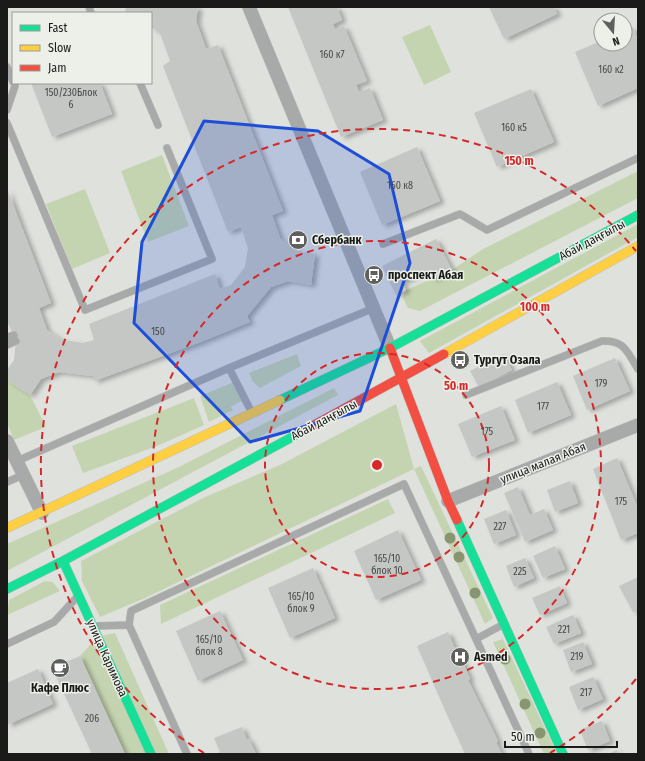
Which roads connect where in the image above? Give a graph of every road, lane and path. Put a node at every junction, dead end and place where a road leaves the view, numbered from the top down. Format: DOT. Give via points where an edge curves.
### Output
graph roads {
  1 [pos="249,7"];
  2 [pos="7,67"];
  3 [pos="12,80"];
  4 [pos="14,84"];
  5 [pos="140,84"];
  6 [pos="7,110"];
  7 [pos="7,124"];
  8 [pos="158,126"];
  9 [pos="167,148"];
  10 [pos="638,158"];
  11 [pos="638,215"];
  12 [pos="383,244"];
  13 [pos="638,246"];
  14 [pos="374,308"];
  15 [pos="12,338"];
  16 [pos="7,344"];
  17 [pos="390,348"];
  18 [pos="229,368"];
  19 [pos="638,370"];
  20 [pos="402,378"];
  21 [pos="466,396"];
  22 [pos="252,413"];
  23 [pos="638,425"];
  24 [pos="7,441"];
  25 [pos="17,461"];
  26 [pos="23,475"];
  27 [pos="7,482"];
  28 [pos="448,502"];
  29 [pos="42,513"];
  30 [pos="7,528"];
  31 [pos="63,561"];
  32 [pos="7,589"];
  33 [pos="79,596"];
  34 [pos="129,624"];
  35 [pos="504,624"];
  36 [pos="93,626"];
  37 [pos="476,639"];
  38 [pos="7,644"];
  39 [pos="151,754"];
  40 [pos="187,754"];
  41 [pos="529,754"];
  42 [pos="563,754"];
  1 -- 14 [label="street"];
  2 -- 3 [label="lane"];
  4 -- 6 [label="lane"];
  5 -- 8 [label="lane"];
  7 -- 9 [label="lane" via="85,310 212,259"];
  10 -- 12 [label="lane" via="486,230 460,214"];
  11 -- 17 [label="main road, Абай даңғылы"];
  13 -- 20 [label="main road, Абай даңғылы"];
  14 -- 17 [label="street"];
  14 -- 18 [label="lane"];
  15 -- 16 [label="lane"];
  17 -- 20 [label="main road"];
  17 -- 22 [label="main road, Абай даңғылы"];
  18 -- 22 [label="lane"];
  18 -- 25 [label="lane"];
  19 -- 21 [label="lane" via="624,348 613,340 602,341"];
  20 -- 28 [label="main road"];
  20 -- 31 [label="main road, Абай даңғылы"];
  22 -- 29 [label="main road, Абай даңғылы"];
  23 -- 28 [label="street, улица малая Абая"];
  24 -- 25 [label="street"];
  25 -- 26 [label="street"];
  26 -- 27 [label="lane"];
  26 -- 29 [label="street"];
  28 -- 35 [label="main road"];
  29 -- 30 [label="main road, Абай даңғылы"];
  31 -- 32 [label="main road, Абай даңғылы"];
  31 -- 33 [label="main road, улица Каримова"];
  33 -- 36 [label="main road, улица Каримова"];
  33 -- 38 [label="lane" via="54,622"];
  34 -- 36 [label="lane"];
  34 -- 37 [label="lane" via="132,611 404,484"];
  34 -- 40 [label="lane"];
  35 -- 37 [label="lane"];
  35 -- 42 [label="main road"];
  36 -- 39 [label="main road, улица Каримова"];
  37 -- 41 [label="lane"];
}
